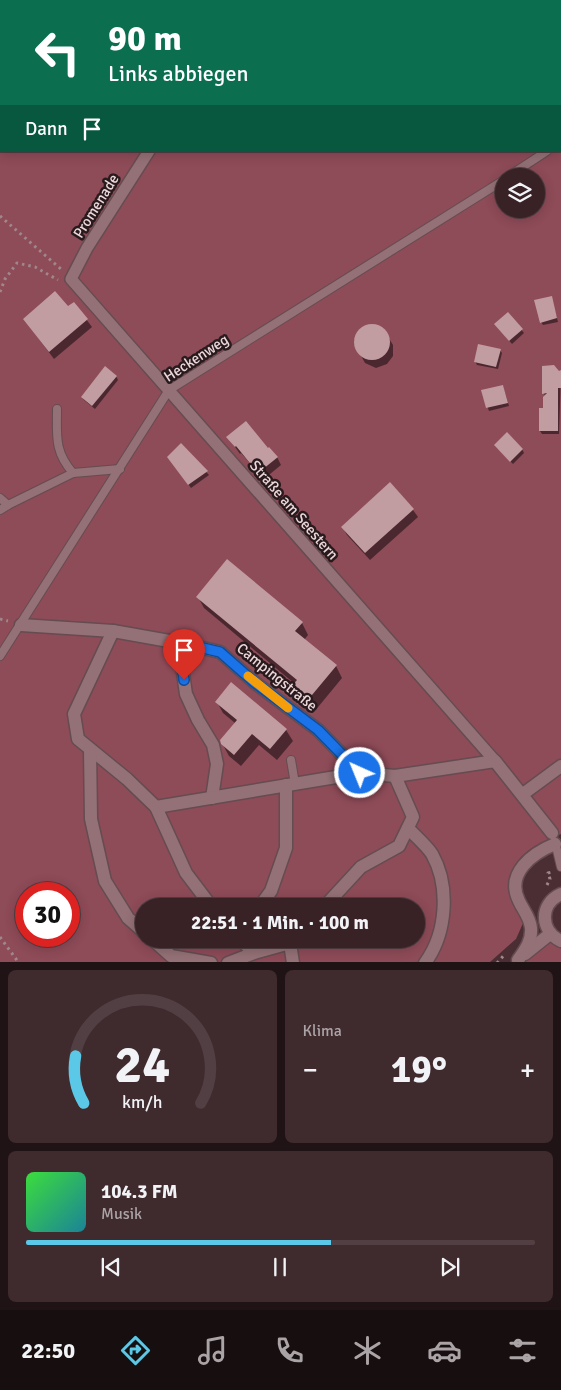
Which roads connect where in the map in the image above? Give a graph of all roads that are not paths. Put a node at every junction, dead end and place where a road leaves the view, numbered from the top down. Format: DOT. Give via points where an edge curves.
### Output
graph roads {
  1 [pos="148,152"];
  2 [pos="545,152"];
  3 [pos="521,168"];
  4 [pos="495,186"];
  5 [pos="71,279"];
  6 [pos="168,390"];
  7 [pos="57,409"];
  8 [pos="120,469"];
  9 [pos="73,473"];
  10 [pos="0,498"];
  11 [pos="8,505"];
  12 [pos="0,510"];
  13 [pos="21,625"];
  14 [pos="113,632"];
  15 [pos="186,644"];
  16 [pos="0,656"];
  17 [pos="90,749"];
  18 [pos="291,760"];
  19 [pos="495,760"];
  20 [pos="561,766"];
  21 [pos="360,773"];
  22 [pos="395,776"];
  23 [pos="291,785"];
  24 [pos="523,794"];
  25 [pos="212,798"];
  26 [pos="156,807"];
  27 [pos="408,828"];
  28 [pos="554,838"];
  29 [pos="561,867"];
  30 [pos="561,894"];
  31 [pos="205,898"];
  32 [pos="266,898"];
  33 [pos="332,898"];
  34 [pos="135,924"];
  35 [pos="556,938"];
  36 [pos="162,948"];
  37 [pos="249,948"];
  38 [pos="270,948"];
  39 [pos="292,948"];
  40 [pos="254,953"];
  41 [pos="517,961"];
  42 [pos="211,962"];
  43 [pos="228,962"];
  44 [pos="293,962"];
  45 [pos="425,962"];
  1 -- 5 [label="street, Promenade"];
  2 -- 3 [label="lane"];
  4 -- 6 [label="lane, Heckenweg"];
  5 -- 6 [label="street, Straße am Seestern"];
  6 -- 8 [label="lane, Heckenweg"];
  6 -- 19 [label="street, Straße am Seestern"];
  7 -- 9 [label="lane" via="57,445"];
  8 -- 9 [label="lane"];
  8 -- 13 [label="lane, Heckenweg"];
  9 -- 11 [label="lane"];
  10 -- 11 [label="lane"];
  11 -- 12 [label="lane"];
  13 -- 14 [label="street, Campingstraße"];
  13 -- 16 [label="lane, Heckenweg"];
  14 -- 15 [label="street, Campingstraße"];
  14 -- 17 [label="street" via="74,714 78,739"];
  15 -- 21 [label="street, Campingstraße" via="220,652 318,730"];
  15 -- 25 [label="street" via="182,666 186,694 214,745 217,764"];
  17 -- 26 [label="street"];
  17 -- 34 [label="street" via="91,819 105,881"];
  18 -- 23 [label="lane"];
  19 -- 22 [label="street"];
  19 -- 24 [label="street"];
  20 -- 24 [label="street"];
  21 -- 22 [label="street"];
  21 -- 23 [label="street"];
  22 -- 27 [label="street" via="413,817"];
  23 -- 25 [label="street"];
  23 -- 32 [label="street" via="286,848"];
  24 -- 28 [label="street"];
  25 -- 26 [label="street"];
  26 -- 31 [label="street" via="186,873"];
  27 -- 33 [label="street" via="399,846 361,867"];
  27 -- 45 [label="street" via="431,854 443,883 443,914 434,951"];
  28 -- 29 [label="lane"];
  28 -- 41 [label="street" via="526,862 515,881 517,896 531,929 528,945"];
  30 -- 35 [label="street" via="552,899 545,912 546,927"];
  35 -- 41 [label="street"];
  36 -- 42 [label="street" via="171,956"];
  37 -- 40 [label="street"];
  38 -- 40 [label="street"];
  39 -- 44 [label="street"];
  40 -- 43 [label="street"];
}
